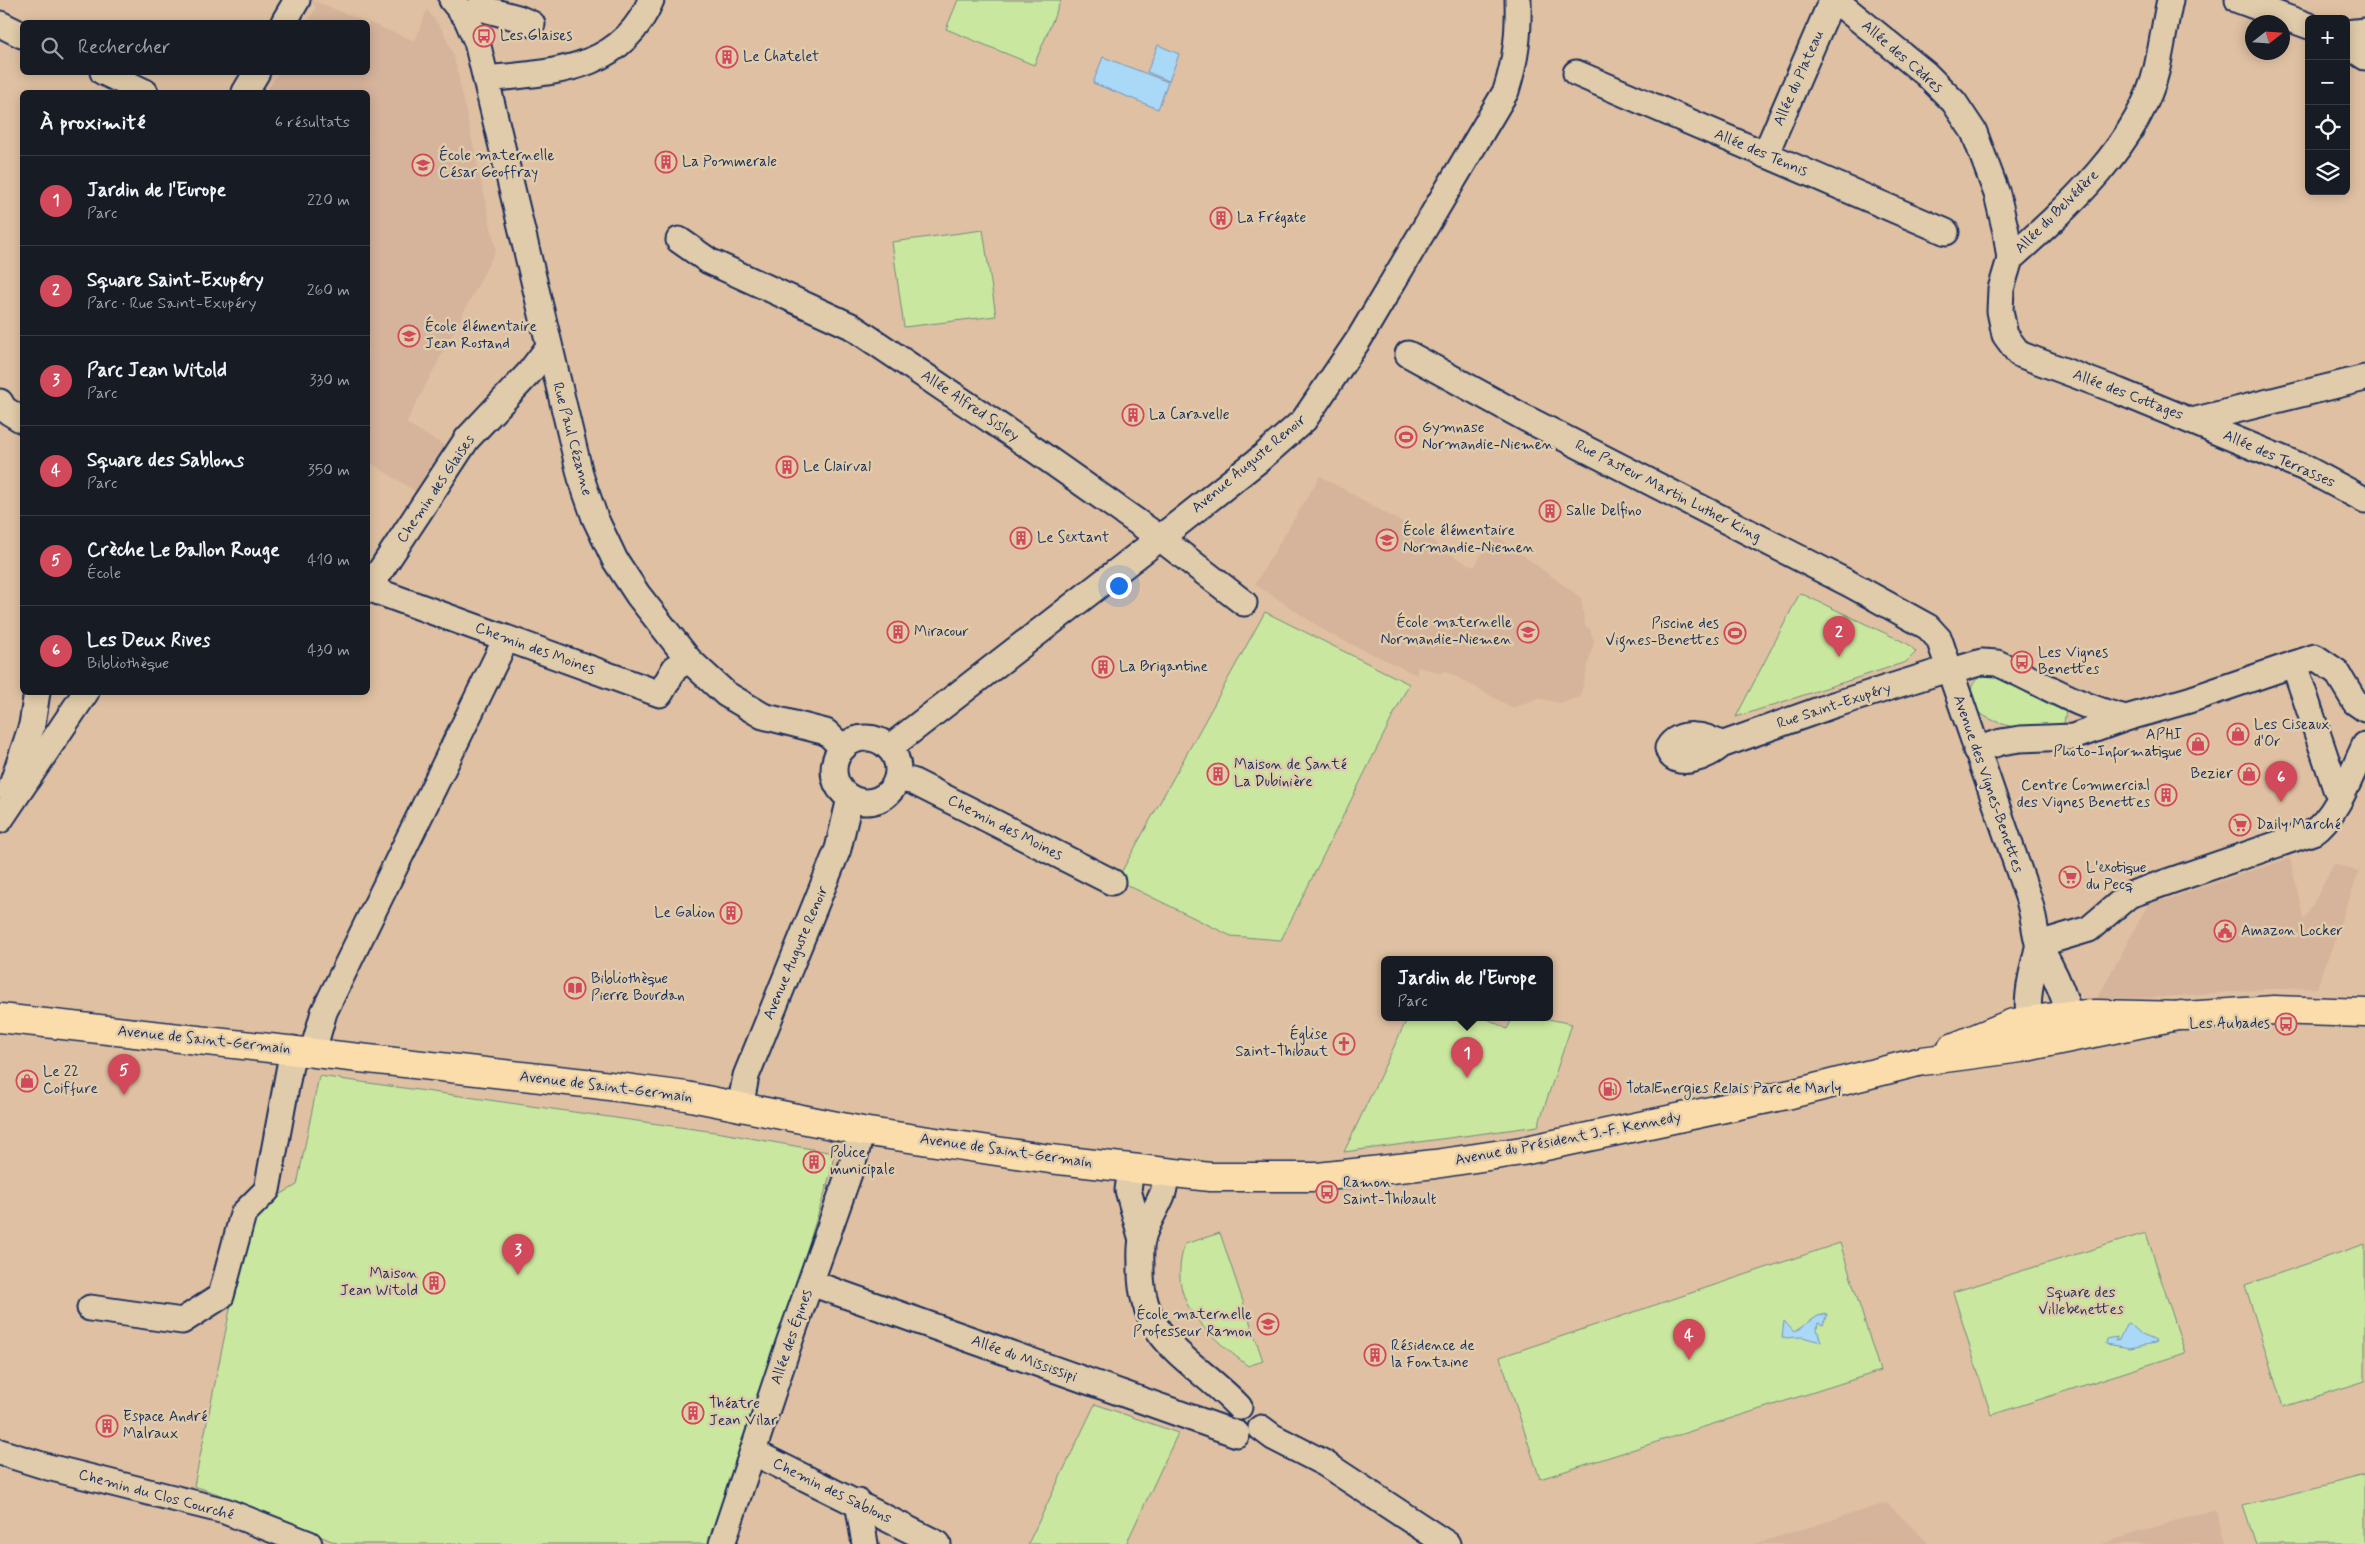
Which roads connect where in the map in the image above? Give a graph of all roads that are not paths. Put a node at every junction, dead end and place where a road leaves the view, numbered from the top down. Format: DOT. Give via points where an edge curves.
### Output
graph roads {
  1 [pos="297,0"];
  2 [pos="651,0"];
  3 [pos="1518,0"];
  4 [pos="1834,0"];
  5 [pos="2170,0"];
  6 [pos="2238,0"];
  7 [pos="459,8"];
  8 [pos="285,20"];
  9 [pos="0,24"];
  10 [pos="532,24"];
  11 [pos="2305,25"];
  12 [pos="2365,31"];
  13 [pos="2350,33"];
  14 [pos="20,34"];
  15 [pos="2350,47"];
  16 [pos="2365,57"];
  17 [pos="1576,74"];
  18 [pos="109,75"];
  19 [pos="255,75"];
  20 [pos="486,79"];
  21 [pos="141,90"];
  22 [pos="246,90"];
  23 [pos="1765,155"];
  24 [pos="1946,232"];
  25 [pos="679,240"];
  26 [pos="2010,259"];
  27 [pos="548,348"];
  28 [pos="1408,354"];
  29 [pos="2365,378"];
  30 [pos="0,402"];
  31 [pos="20,419"];
  32 [pos="2192,421"];
  33 [pos="2365,500"];
  34 [pos="1160,538"];
  35 [pos="370,585"];
  36 [pos="370,589"];
  37 [pos="1244,603"];
  38 [pos="1928,627"];
  39 [pos="506,639"];
  40 [pos="689,660"];
  41 [pos="2294,664"];
  42 [pos="1949,670"];
  43 [pos="37,695"];
  44 [pos="84,695"];
  45 [pos="2077,702"];
  46 [pos="2365,709"];
  47 [pos="2126,718"];
  48 [pos="2073,737"];
  49 [pos="1721,745"];
  50 [pos="2365,746"];
  51 [pos="843,748"];
  52 [pos="889,748"];
  53 [pos="1976,750"];
  54 [pos="897,779"];
  55 [pos="2341,794"];
  56 [pos="850,798"];
  57 [pos="0,820"];
  58 [pos="1112,882"];
  59 [pos="2039,944"];
  60 [pos="2365,1013"];
  61 [pos="2068,1015"];
  62 [pos="2182,1015"];
  63 [pos="0,1018"];
  64 [pos="2030,1021"];
  65 [pos="2052,1041"];
  66 [pos="303,1050"];
  67 [pos="1922,1061"];
  68 [pos="740,1108"];
  69 [pos="862,1131"];
  70 [pos="1131,1169"];
  71 [pos="1166,1173"];
  72 [pos="1210,1176"];
  73 [pos="1142,1240"];
  74 [pos="811,1283"];
  75 [pos="90,1308"];
  76 [pos="1239,1407"];
  77 [pos="1261,1428"];
  78 [pos="1237,1434"];
  79 [pos="0,1452"];
  80 [pos="754,1452"];
  81 [pos="858,1502"];
  82 [pos="310,1544"];
  83 [pos="722,1544"];
  84 [pos="865,1544"];
  85 [pos="938,1544"];
  86 [pos="1447,1544"];
  1 -- 8 [label="street"];
  2 -- 20 [label="street" via="646,13 626,38 600,58 567,69"];
  3 -- 34 [label="street, Avenue Auguste Renoir" via="1519,32 1506,91 1329,384 1304,420"];
  4 -- 23 [label="street, Allée du Plateau"];
  4 -- 26 [label="street, Allée des Cèdres" via="1926,74 1954,102 1974,132 1986,162 2006,232"];
  5 -- 26 [label="street, Allée du Belvédère" via="2157,68 2148,96 2125,138 2089,184"];
  6 -- 11 [label="street"];
  7 -- 10 [label="street" via="480,8"];
  7 -- 20 [label="street, Rue Paul Cézanne" via="477,42"];
  9 -- 14 [label="street"];
  12 -- 13 [label="street"];
  15 -- 16 [label="street"];
  17 -- 23 [label="street, Allée des Tennis"];
  18 -- 21 [label="street"];
  19 -- 22 [label="street"];
  20 -- 27 [label="street, Rue Paul Cézanne"];
  23 -- 24 [label="street, Allée des Tennis"];
  25 -- 34 [label="street, Allée Alfred Sisley" via="709,261 851,326"];
  26 -- 32 [label="street, Allée des Cottages" via="2001,289 2000,311 2005,335 2020,354"];
  27 -- 35 [label="street, Chemin des Glaises" via="467,439"];
  27 -- 40 [label="street, Rue Paul Cézanne" via="581,478 595,518 615,560 638,595"];
  28 -- 38 [label="street, Rue Pasteur Martin Luther King"];
  29 -- 32 [label="street, Allée des Cottages"];
  30 -- 31 [label="street" via="4,409"];
  32 -- 33 [label="street, Allée des Terrasses" via="2305,468"];
  34 -- 37 [label="street, Allée Alfred Sisley"];
  34 -- 52 [label="street, Avenue Auguste Renoir"];
  36 -- 39 [label="street, Chemin des Moines"];
  38 -- 42 [label="street, Avenue des Vignes-Benettes" via="1939,639"];
  39 -- 40 [label="street, Chemin des Moines" via="660,694 675,668"];
  39 -- 66 [label="street"];
  40 -- 51 [label="street, Rue Paul Cézanne" via="726,694 763,716 826,732"];
  41 -- 46 [label="street" via="2315,657 2337,672 2355,702"];
  41 -- 47 [label="street"];
  41 -- 55 [label="street" via="2336,789"];
  42 -- 45 [label="street, Rue Saint-Exupéry" via="1982,662 1997,663"];
  42 -- 49 [label="street, Rue Saint-Exupéry"];
  42 -- 53 [label="street, Avenue des Vignes-Benettes"];
  43 -- 57 [label="street" via="32,725"];
  44 -- 57 [label="street"];
  45 -- 47 [label="street, Rue Saint-Exupéry"];
  45 -- 48 [label="street" via="2083,715 2082,726"];
  47 -- 48 [label="street"];
  48 -- 53 [label="street" via="2020,739"];
  50 -- 55 [label="street"];
  51 -- 52 [label="street" via="866,738"];
  51 -- 56 [label="street" via="838,756 835,775 843,792"];
  52 -- 54 [label="street" via="897,762"];
  53 -- 59 [label="street, Avenue des Vignes-Benettes" via="2034,914"];
  54 -- 56 [label="street" via="893,788 878,800 869,802"];
  54 -- 58 [label="street, Chemin des Moines" via="912,781"];
  55 -- 59 [label="street" via="2322,825 2313,832 2129,895 2089,929"];
  56 -- 68 [label="street, Avenue Auguste Renoir" via="838,849 749,1068"];
  59 -- 61 [label="street, Avenue des Vignes-Benettes"];
  59 -- 64 [label="street, Avenue des Vignes-Benettes" via="2032,971"];
  60 -- 62 [label="main road, Avenue du Président J.-F. Kennedy" via="2274,1010"];
  61 -- 62 [label="main road, Avenue du Président J.-F. Kennedy"];
  61 -- 64 [label="main road, Avenue du Président J.-F. Kennedy"];
  61 -- 65 [label="street" via="2062,1032"];
  62 -- 65 [label="main road, Avenue du Président J.-F. Kennedy"];
  63 -- 66 [label="main road, Avenue de Saint-Germain"];
  64 -- 65 [label="street" via="2040,1036"];
  64 -- 67 [label="main road, Avenue du Président J.-F. Kennedy" via="2013,1023"];
  65 -- 67 [label="main road, Avenue du Président J.-F. Kennedy"];
  66 -- 68 [label="main road, Avenue de Saint-Germain" via="686,1096"];
  66 -- 75 [label="street" via="267,1190 243,1214 222,1296 182,1321"];
  67 -- 72 [label="main road, Avenue du Président J.-F. Kennedy" via="1781,1096 1522,1151 1318,1177"];
  68 -- 69 [label="main road, Avenue de Saint-Germain"];
  69 -- 70 [label="main road, Avenue de Saint-Germain"];
  69 -- 74 [label="street, Allée des Épines"];
  70 -- 71 [label="main road, Avenue de Saint-Germain"];
  70 -- 73 [label="street" via="1128,1190"];
  71 -- 72 [label="main road, Avenue de Saint-Germain"];
  71 -- 73 [label="street" via="1163,1194"];
  73 -- 76 [label="street" via="1143,1300 1153,1323 1169,1344"];
  74 -- 78 [label="street, Allée du Mississipi"];
  74 -- 80 [label="street, Allée des Épines"];
  76 -- 77 [label="street" via="1257,1410 1262,1418"];
  76 -- 78 [label="street" via="1230,1420"];
  77 -- 78 [label="street" via="1250,1437"];
  77 -- 86 [label="street" via="1324,1463"];
  79 -- 82 [label="street, Chemin du Clos Courché" via="226,1511"];
  80 -- 81 [label="street, Chemin des Sablons"];
  80 -- 83 [label="street, Allée des Épines"];
  81 -- 84 [label="street"];
  81 -- 85 [label="street, Chemin des Sablons"];
}
